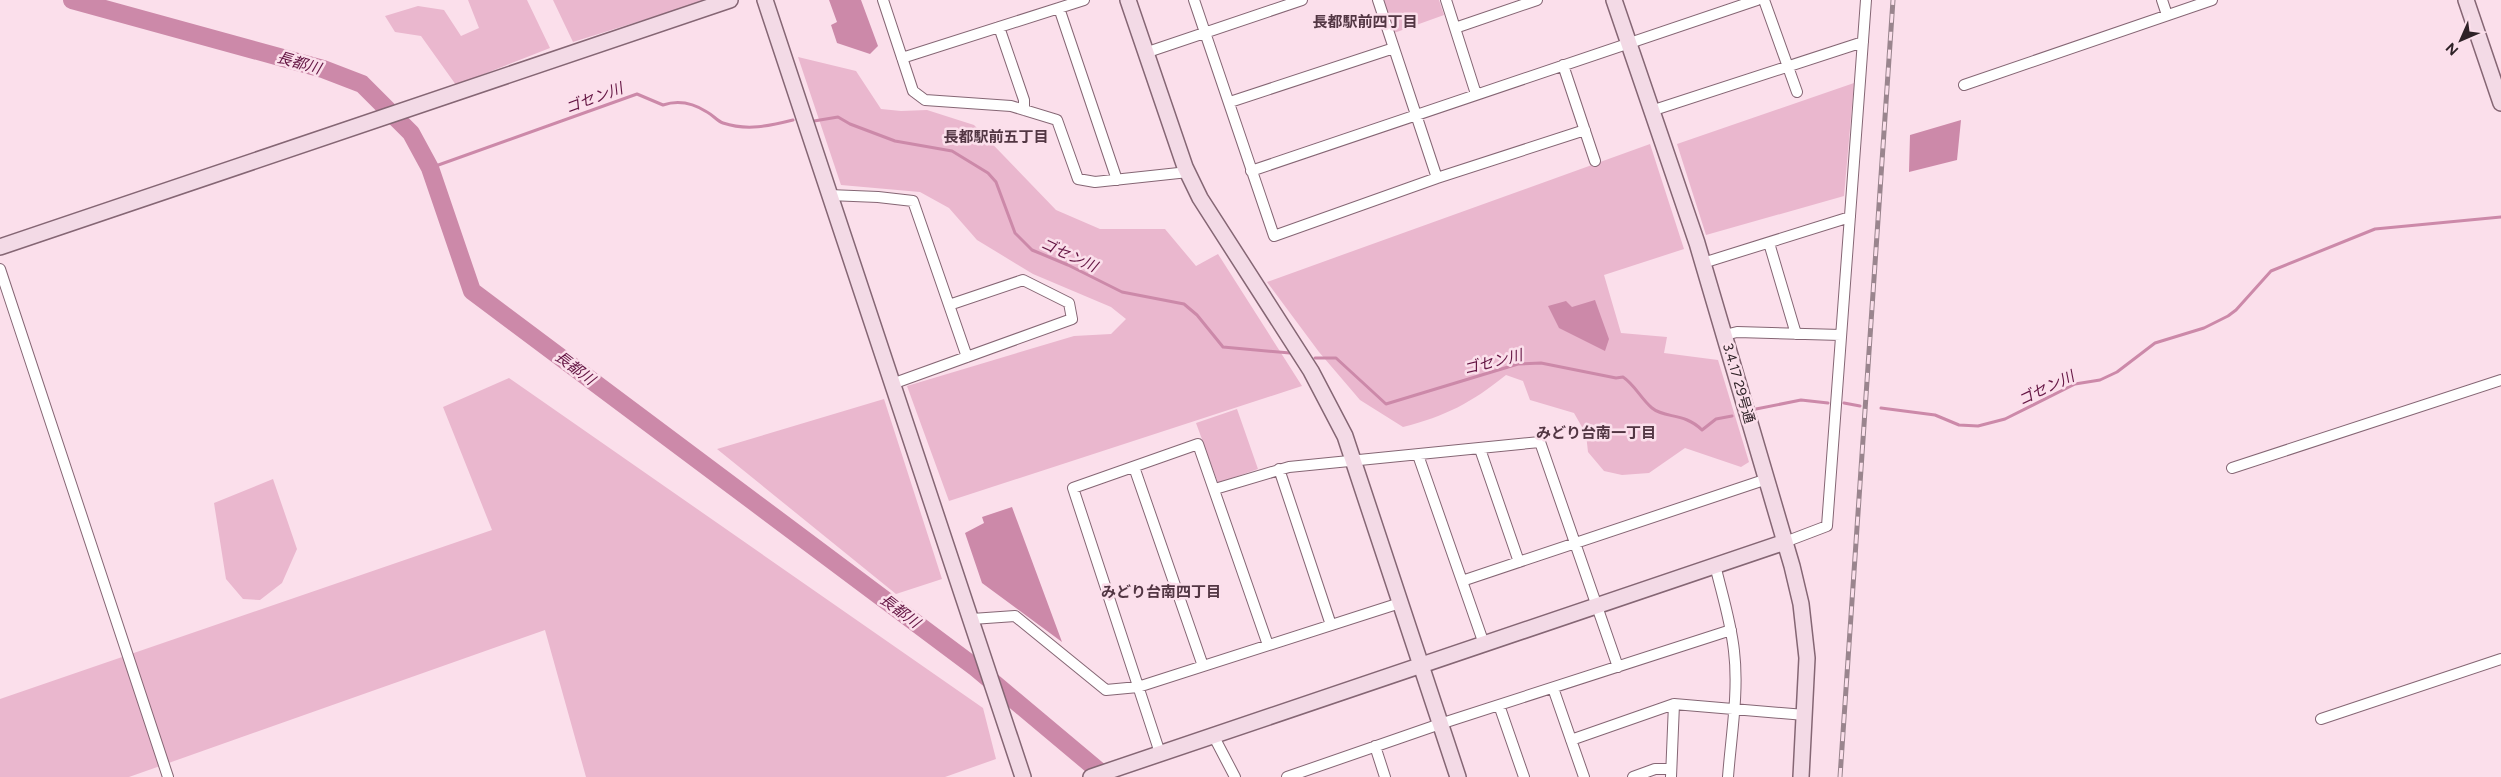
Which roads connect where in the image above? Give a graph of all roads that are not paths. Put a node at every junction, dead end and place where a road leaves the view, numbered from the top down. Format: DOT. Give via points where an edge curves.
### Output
graph roads {
  1 [pos="730,0"];
  2 [pos="765,0"];
  3 [pos="883,0"];
  4 [pos="1084,0"];
  5 [pos="1128,0"];
  6 [pos="1194,0"];
  7 [pos="1302,0"];
  8 [pos="1378,0"];
  9 [pos="1446,0"];
  10 [pos="1538,0"];
  11 [pos="1614,0"];
  12 [pos="1757,0"];
  13 [pos="1764,0"];
  14 [pos="1866,0"];
  15 [pos="2162,0"];
  16 [pos="2212,0"];
  17 [pos="2466,0"];
  18 [pos="1059,8"];
  19 [pos="2167,15"];
  20 [pos="1000,27"];
  21 [pos="1455,28"];
  22 [pos="1205,33"];
  23 [pos="1863,42"];
  24 [pos="1629,43"];
  25 [pos="1394,48"];
  26 [pos="1146,53"];
  27 [pos="902,58"];
  28 [pos="1563,65"];
  29 [pos="1788,66"];
  30 [pos="1964,85"];
  31 [pos="1797,92"];
  32 [pos="1476,94"];
  33 [pos="1230,102"];
  34 [pos="2501,103"];
  35 [pos="1024,110"];
  36 [pos="1651,111"];
  37 [pos="1416,114"];
  38 [pos="1585,130"];
  39 [pos="1595,161"];
  40 [pos="1251,171"];
  41 [pos="1188,172"];
  42 [pos="1437,178"];
  43 [pos="1117,180"];
  44 [pos="828,195"];
  45 [pos="1850,218"];
  46 [pos="1769,243"];
  47 [pos="0,246"];
  48 [pos="1703,263"];
  49 [pos="0,269"];
  50 [pos="949,305"];
  51 [pos="1796,334"];
  52 [pos="1725,335"];
  53 [pos="1841,336"];
  54 [pos="967,357"];
  55 [pos="2501,380"];
  56 [pos="892,384"];
  57 [pos="1480,449"];
  58 [pos="1418,455"];
  59 [pos="1353,462"];
  60 [pos="1134,467"];
  61 [pos="2232,468"];
  62 [pos="1279,469"];
  63 [pos="1767,479"];
  64 [pos="1216,489"];
  65 [pos="1785,542"];
  66 [pos="1575,543"];
  67 [pos="1519,562"];
  68 [pos="1715,565"];
  69 [pos="1462,581"];
  70 [pos="1400,603"];
  71 [pos="1597,606"];
  72 [pos="972,619"];
  73 [pos="1331,625"];
  74 [pos="1731,630"];
  75 [pos="1484,644"];
  76 [pos="1268,645"];
  77 [pos="2501,659"];
  78 [pos="1204,666"];
  79 [pos="1420,666"];
  80 [pos="1618,667"];
  81 [pos="1138,687"];
  82 [pos="1553,688"];
  83 [pos="1674,704"];
  84 [pos="1499,705"];
  85 [pos="1733,708"];
  86 [pos="1805,715"];
  87 [pos="2320,719"];
  88 [pos="1440,724"];
  89 [pos="1213,735"];
  90 [pos="1571,740"];
  91 [pos="1375,746"];
  92 [pos="1160,753"];
  93 [pos="1315,772"];
  94 [pos="1671,773"];
  95 [pos="168,777"];
  96 [pos="1023,777"];
  97 [pos="1091,777"];
  98 [pos="1235,777"];
  99 [pos="1287,777"];
  100 [pos="1385,777"];
  101 [pos="1458,777"];
  102 [pos="1524,777"];
  103 [pos="1584,777"];
  104 [pos="1633,777"];
  105 [pos="1728,777"];
  106 [pos="1801,777"];
  1 -- 47 [label="street"];
  2 -- 44 [label="street"];
  3 -- 27 [label="street"];
  4 -- 18 [label="street"];
  5 -- 26 [label="street"];
  6 -- 22 [label="street"];
  7 -- 22 [label="street"];
  8 -- 25 [label="street"];
  9 -- 21 [label="street"];
  10 -- 21 [label="street"];
  11 -- 24 [label="street, 3.4.17 29号通"];
  12 -- 24 [label="street"];
  13 -- 29 [label="street"];
  14 -- 23 [label="street"];
  15 -- 19 [label="street"];
  16 -- 19 [label="street"];
  17 -- 34 [label="street"];
  18 -- 20 [label="street"];
  18 -- 43 [label="street"];
  19 -- 30 [label="street"];
  20 -- 27 [label="street"];
  20 -- 35 [label="street" via="1024,100"];
  21 -- 32 [label="street"];
  22 -- 26 [label="street"];
  22 -- 33 [label="street"];
  23 -- 29 [label="street"];
  23 -- 45 [label="street"];
  24 -- 28 [label="street"];
  24 -- 36 [label="street, 3.4.17 29号通"];
  25 -- 33 [label="street"];
  25 -- 37 [label="street"];
  26 -- 41 [label="street"];
  27 -- 35 [label="street" via="913,91 925,100"];
  28 -- 32 [label="street"];
  28 -- 38 [label="street"];
  29 -- 31 [label="street"];
  29 -- 36 [label="street"];
  32 -- 37 [label="street"];
  33 -- 40 [label="street"];
  35 -- 43 [label="street" via="1057,120 1078,179 1095,182"];
  36 -- 48 [label="street, 3.4.17 29号通"];
  37 -- 40 [label="street"];
  37 -- 42 [label="street"];
  38 -- 39 [label="street"];
  38 -- 42 [label="street"];
  40 -- 42 [label="street" via="1274,236"];
  41 -- 43 [label="street"];
  41 -- 59 [label="street" via="1200,198 1311,371 1345,436"];
  44 -- 50 [label="street" via="913,201"];
  44 -- 56 [label="street"];
  45 -- 46 [label="street"];
  45 -- 53 [label="street"];
  46 -- 48 [label="street"];
  46 -- 51 [label="street"];
  48 -- 52 [label="street, 3.4.17 29号通"];
  49 -- 95 [label="street"];
  50 -- 54 [label="street"];
  50 -- 54 [label="street" via="1023,280 1068,303 1072,319"];
  51 -- 52 [label="street" via="1737,332"];
  51 -- 53 [label="street"];
  52 -- 63 [label="street, 3.4.17 29号通"];
  53 -- 65 [label="street" via="1827,526"];
  54 -- 56 [label="street"];
  55 -- 61 [label="street"];
  56 -- 72 [label="street"];
  57 -- 58 [label="street"];
  57 -- 66 [label="street" via="1540,442"];
  57 -- 67 [label="street"];
  58 -- 59 [label="street"];
  58 -- 69 [label="street"];
  59 -- 62 [label="street"];
  59 -- 70 [label="street"];
  60 -- 64 [label="street" via="1198,444"];
  60 -- 78 [label="street"];
  60 -- 81 [label="street" via="1073,488"];
  62 -- 64 [label="street"];
  62 -- 73 [label="street"];
  63 -- 65 [label="street, 3.4.17 29号通"];
  63 -- 66 [label="street"];
  64 -- 76 [label="street"];
  65 -- 68 [label="street"];
  65 -- 86 [label="street, 3.4.17 29号通" via="1804,621 1808,677"];
  66 -- 67 [label="street"];
  66 -- 71 [label="street"];
  67 -- 69 [label="street"];
  68 -- 71 [label="street"];
  68 -- 74 [label="street"];
  69 -- 75 [label="street"];
  70 -- 73 [label="street"];
  70 -- 79 [label="street"];
  71 -- 75 [label="street"];
  71 -- 80 [label="street"];
  72 -- 81 [label="street" via="1015,616 1106,690"];
  72 -- 96 [label="street"];
  73 -- 76 [label="street"];
  74 -- 80 [label="street"];
  74 -- 85 [label="street" via="1735,653"];
  75 -- 79 [label="street"];
  76 -- 78 [label="street"];
  77 -- 87 [label="street"];
  78 -- 81 [label="street"];
  79 -- 88 [label="street"];
  79 -- 89 [label="street"];
  80 -- 82 [label="street"];
  81 -- 92 [label="street"];
  82 -- 84 [label="street"];
  82 -- 90 [label="street"];
  83 -- 85 [label="street"];
  83 -- 90 [label="street"];
  83 -- 94 [label="street"];
  84 -- 88 [label="street"];
  84 -- 102 [label="street"];
  85 -- 86 [label="street"];
  85 -- 105 [label="street"];
  86 -- 106 [label="street, 3.4.17 29号通"];
  88 -- 91 [label="street"];
  88 -- 101 [label="street"];
  89 -- 92 [label="street"];
  89 -- 98 [label="street"];
  90 -- 103 [label="street"];
  91 -- 93 [label="street"];
  91 -- 100 [label="street"];
  92 -- 97 [label="street"];
  93 -- 99 [label="street"];
  94 -- 104 [label="street" via="1655,769"];
}
